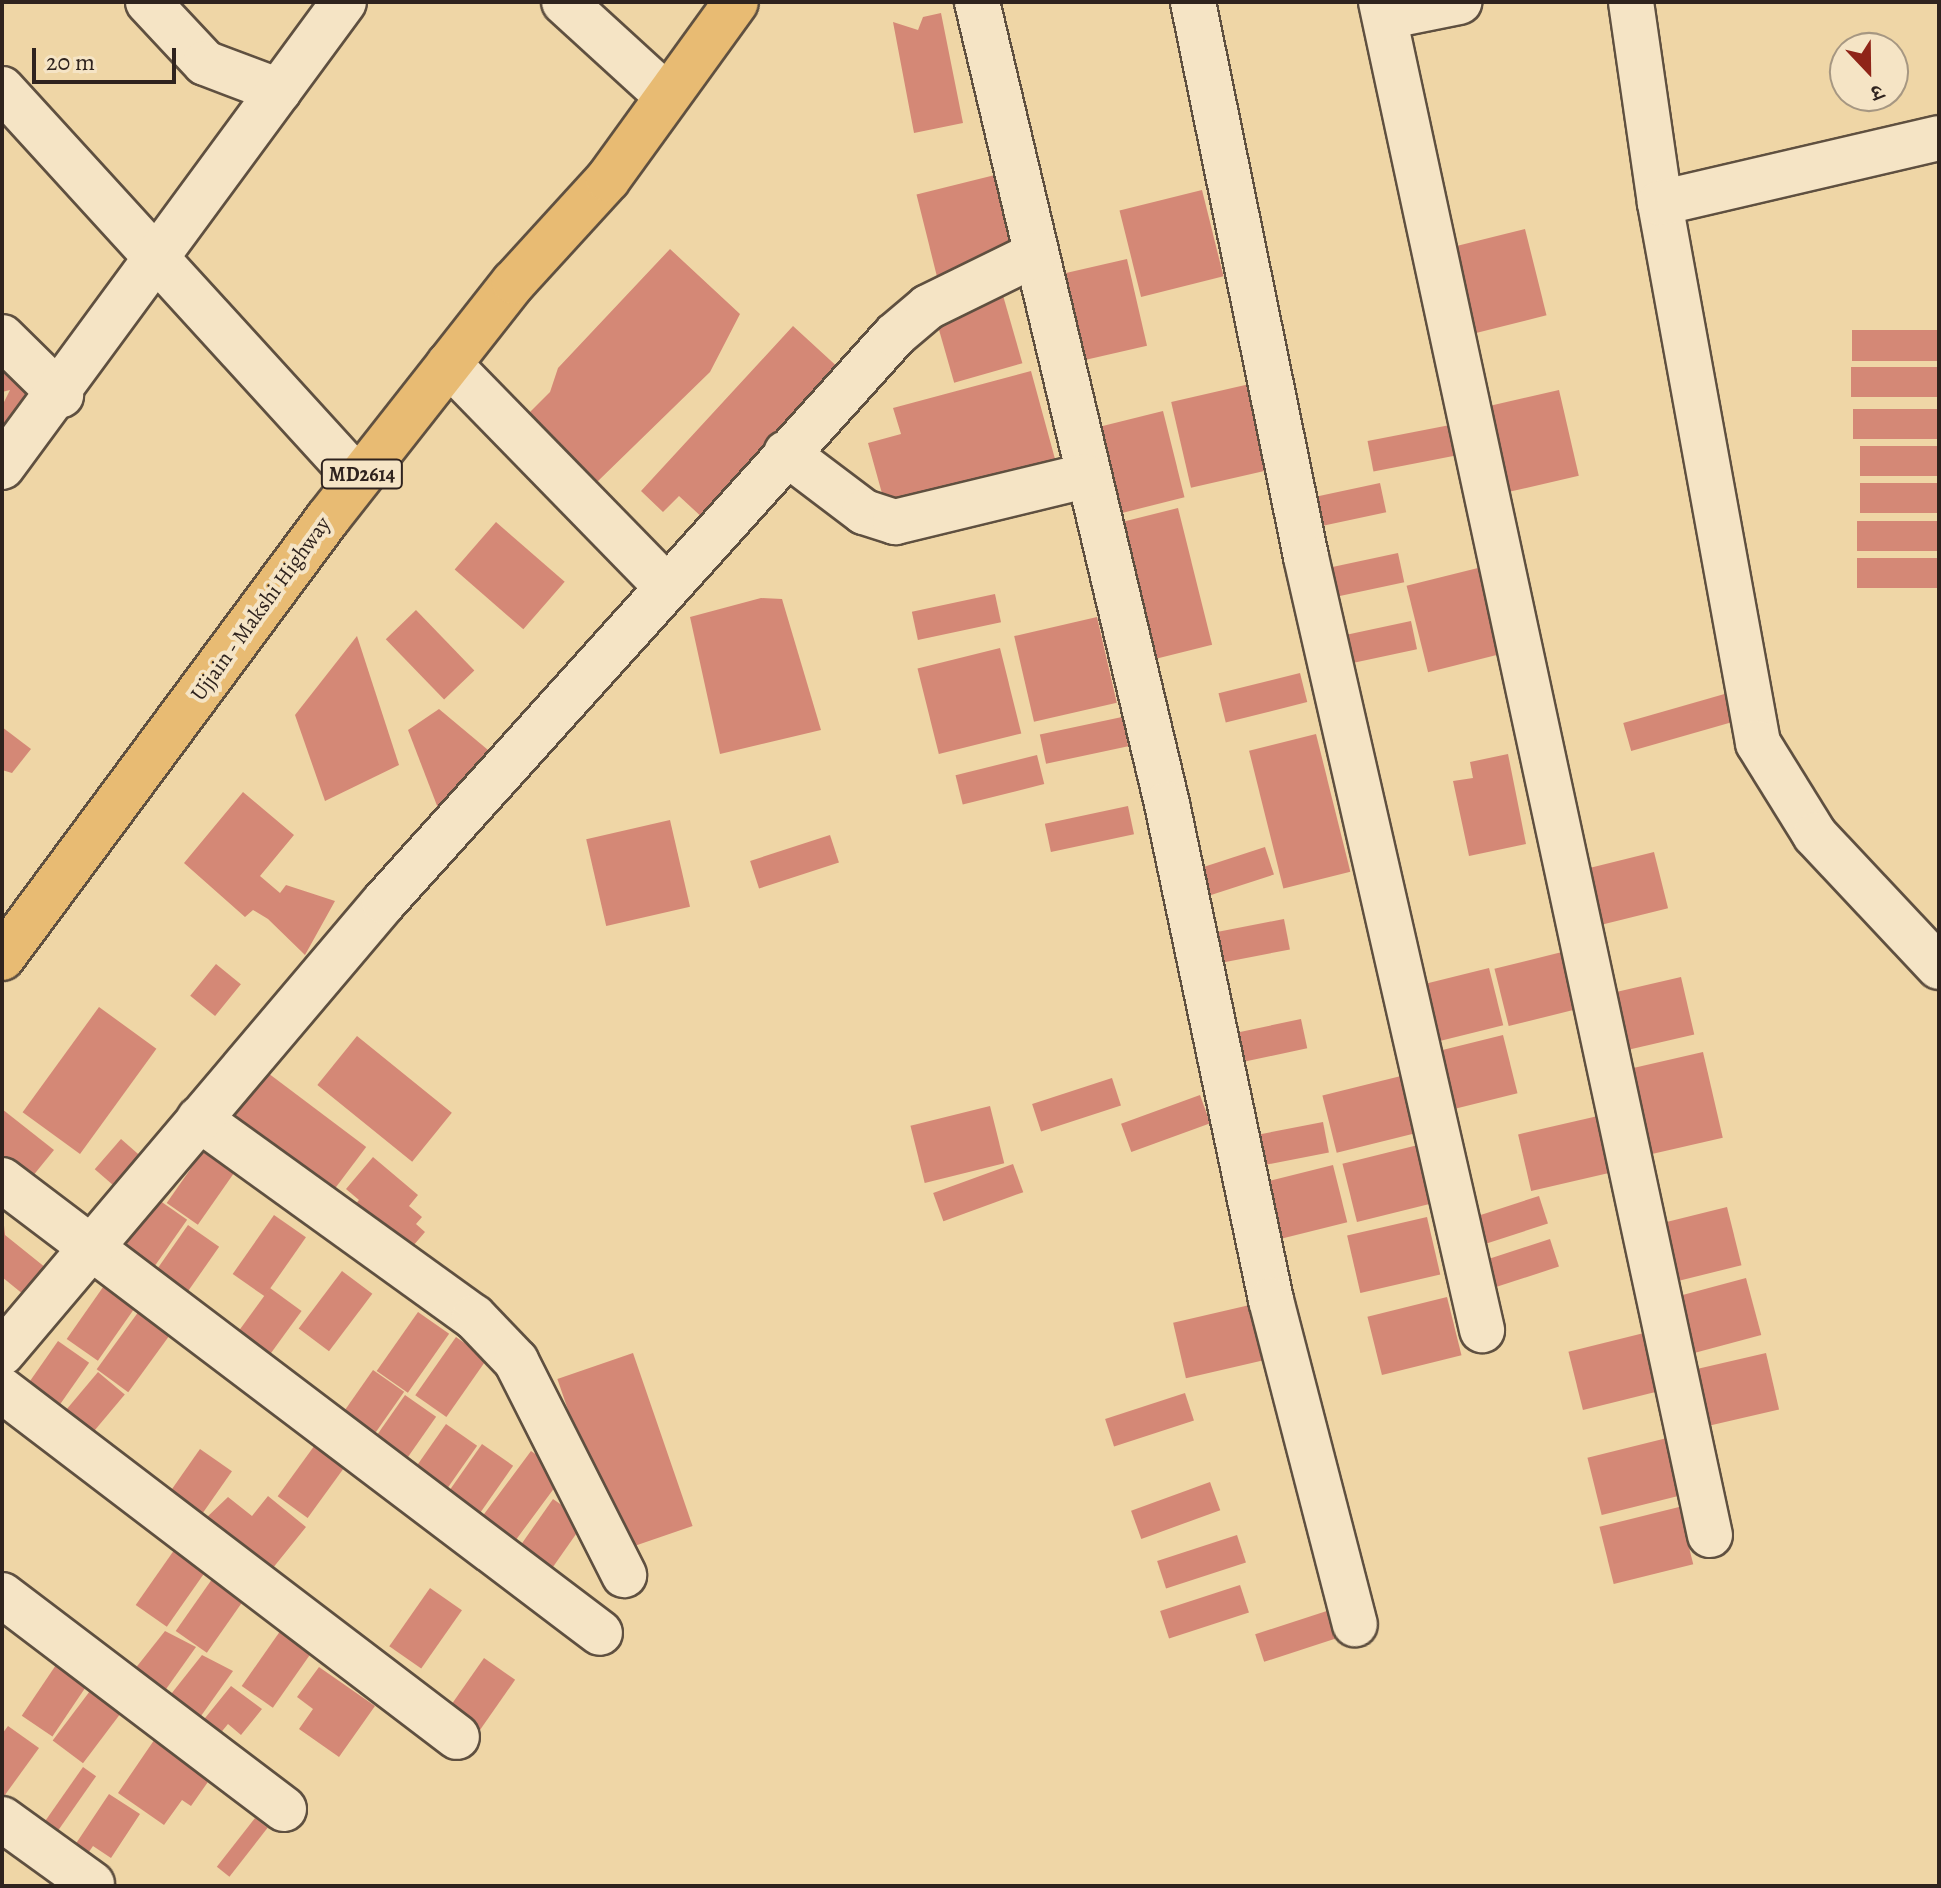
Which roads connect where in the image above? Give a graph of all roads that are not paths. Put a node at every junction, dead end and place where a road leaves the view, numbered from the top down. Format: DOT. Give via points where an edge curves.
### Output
graph roads {
  1 [pos="148,2"];
  2 [pos="344,2"];
  3 [pos="564,2"];
  4 [pos="736,2"];
  5 [pos="977,2"];
  6 [pos="1193,2"];
  7 [pos="1459,2"];
  8 [pos="1631,2"];
  9 [pos="1383,9"];
  10 [pos="2,89"];
  11 [pos="279,91"];
  12 [pos="666,95"];
  13 [pos="1939,138"];
  14 [pos="1660,203"];
  15 [pos="1034,255"];
  16 [pos="157,259"];
  17 [pos="2,337"];
  18 [pos="449,364"];
  19 [pos="61,395"];
  20 [pos="786,453"];
  21 [pos="2,467"];
  22 [pos="1085,476"];
  23 [pos="358,479"];
  24 [pos="665,585"];
  25 [pos="2,958"];
  26 [pos="1939,967"];
  27 [pos="199,1119"];
  28 [pos="2,1180"];
  29 [pos="88,1248"];
  30 [pos="1482,1330"];
  31 [pos="2,1353"];
  32 [pos="2,1390"];
  33 [pos="1710,1535"];
  34 [pos="624,1575"];
  35 [pos="2,1595"];
  36 [pos="1355,1624"];
  37 [pos="600,1633"];
  38 [pos="457,1737"];
  39 [pos="284,1809"];
  40 [pos="2,1819"];
  41 [pos="92,1884"];
  1 -- 11 [label="street" via="205,63"];
  2 -- 11 [label="street"];
  3 -- 12 [label="street"];
  4 -- 12 [label="main road, Ujjain - Makshi Highway / MD2614"];
  5 -- 15 [label="street"];
  6 -- 30 [label="street" via="1306,557"];
  7 -- 9 [label="street"];
  8 -- 14 [label="street"];
  9 -- 33 [label="street"];
  10 -- 16 [label="street"];
  11 -- 16 [label="street"];
  12 -- 18 [label="main road, Ujjain - Makshi Highway / MD2614" via="608,179"];
  13 -- 14 [label="street"];
  14 -- 26 [label="street" via="1758,743 1815,835"];
  15 -- 20 [label="street" via="928,307 895,335"];
  15 -- 22 [label="street"];
  16 -- 19 [label="street"];
  16 -- 23 [label="street"];
  17 -- 19 [label="street"];
  18 -- 23 [label="main road, Ujjain - Makshi Highway / MD2614"];
  18 -- 24 [label="street"];
  19 -- 21 [label="street"];
  20 -- 22 [label="street" via="864,512 895,522"];
  20 -- 24 [label="street"];
  22 -- 36 [label="street" via="1167,804 1271,1300"];
  23 -- 25 [label="main road, Ujjain - Makshi Highway / MD2614"];
  24 -- 27 [label="street"];
  27 -- 29 [label="street"];
  27 -- 34 [label="street" via="474,1317 516,1361"];
  28 -- 29 [label="street"];
  29 -- 31 [label="street"];
  29 -- 37 [label="street"];
  32 -- 38 [label="street"];
  35 -- 39 [label="street"];
  40 -- 41 [label="street"];
}
